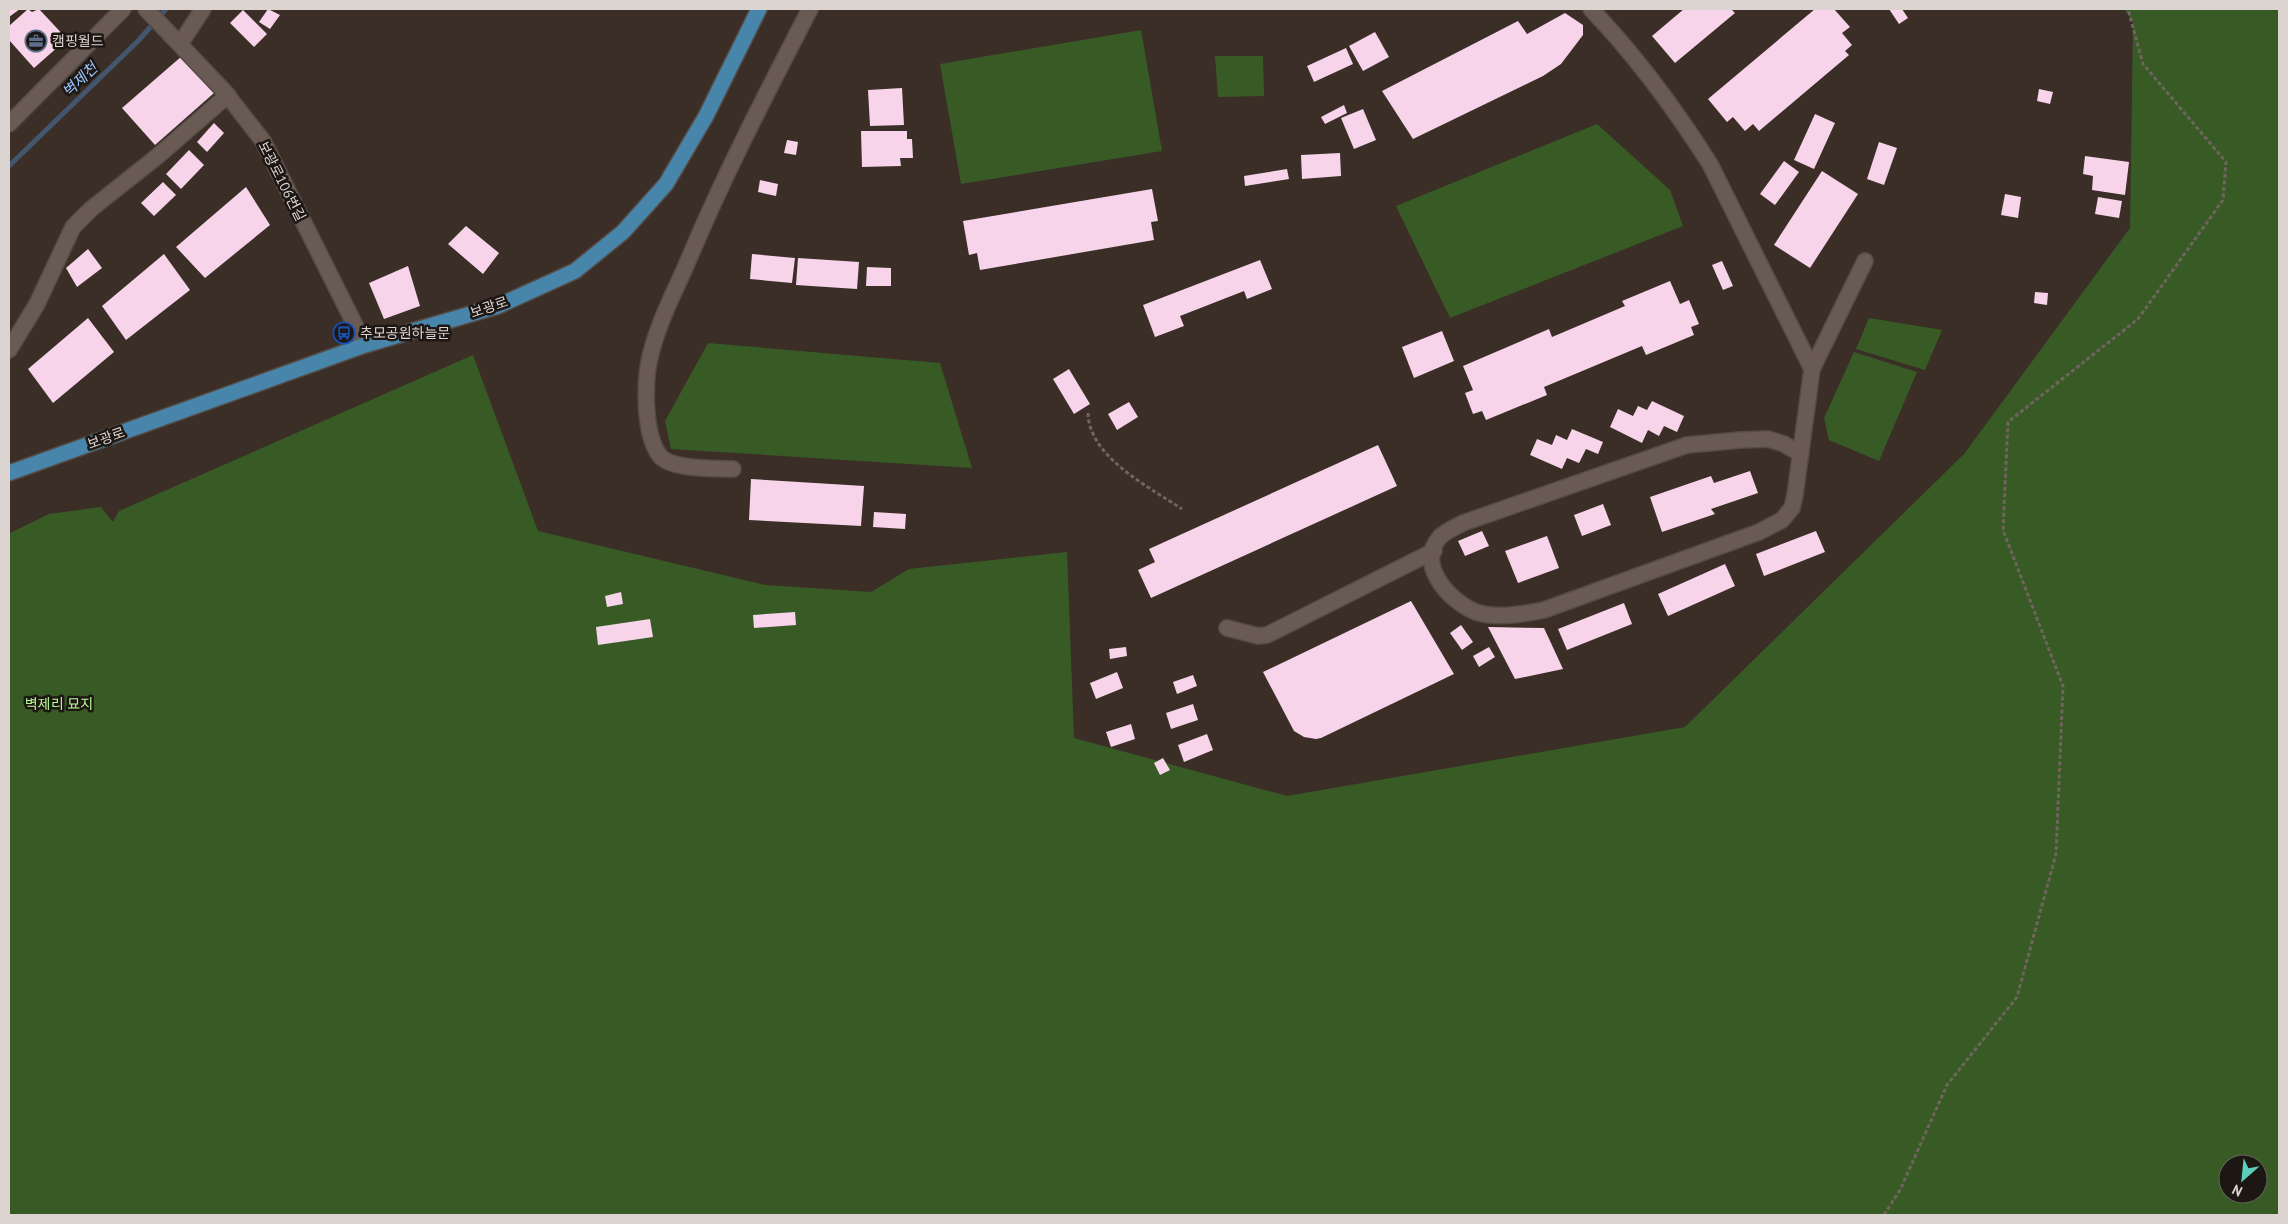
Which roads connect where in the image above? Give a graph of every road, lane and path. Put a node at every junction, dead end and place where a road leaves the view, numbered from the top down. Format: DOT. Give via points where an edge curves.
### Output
graph roads {
  1 [pos="123,9"];
  2 [pos="146,9"];
  3 [pos="202,9"];
  4 [pos="759,9"];
  5 [pos="810,9"];
  6 [pos="1591,9"];
  7 [pos="2128,9"];
  8 [pos="180,44"];
  9 [pos="228,95"];
  10 [pos="9,124"];
  11 [pos="1865,261"];
  12 [pos="365,345"];
  13 [pos="9,350"];
  14 [pos="1812,369"];
  15 [pos="1088,413"];
  16 [pos="1801,454"];
  17 [pos="733,469"];
  18 [pos="9,473"];
  19 [pos="1182,509"];
  20 [pos="1434,552"];
  21 [pos="1227,628"];
  22 [pos="1884,1215"];
  1 -- 10 [label="street"];
  2 -- 8 [label="street, 보광로106번길"];
  3 -- 8 [label="street"];
  4 -- 12 [label="main road, 보광로" via="706,116 666,184 623,232 575,271 498,306"];
  5 -- 17 [label="street" via="712,204 651,353 649,431 661,457 679,466"];
  6 -- 14 [label="street" via="1647,74 1710,164"];
  7 -- 22 [label="path" via="2143,64 2226,162 2223,200 2138,319 2008,422 2003,530 2063,686 2056,854 2017,997 1947,1086 1900,1190"];
  8 -- 9 [label="street, 보광로106번길"];
  9 -- 12 [label="street, 보광로106번길" via="263,141"];
  9 -- 13 [label="street" via="91,209 73,228 38,304"];
  11 -- 14 [label="street"];
  12 -- 18 [label="main road, 보광로"];
  14 -- 16 [label="street"];
  15 -- 19 [label="path" via="1092,434 1108,455 1126,472"];
  16 -- 20 [label="street" via="1768,439 1687,445 1463,523 1440,537"];
  16 -- 20 [label="street" via="1792,508 1782,520 1759,532 1544,610 1492,615 1465,606 1438,581 1432,566"];
  20 -- 21 [label="street" via="1267,635 1258,636"];
}
